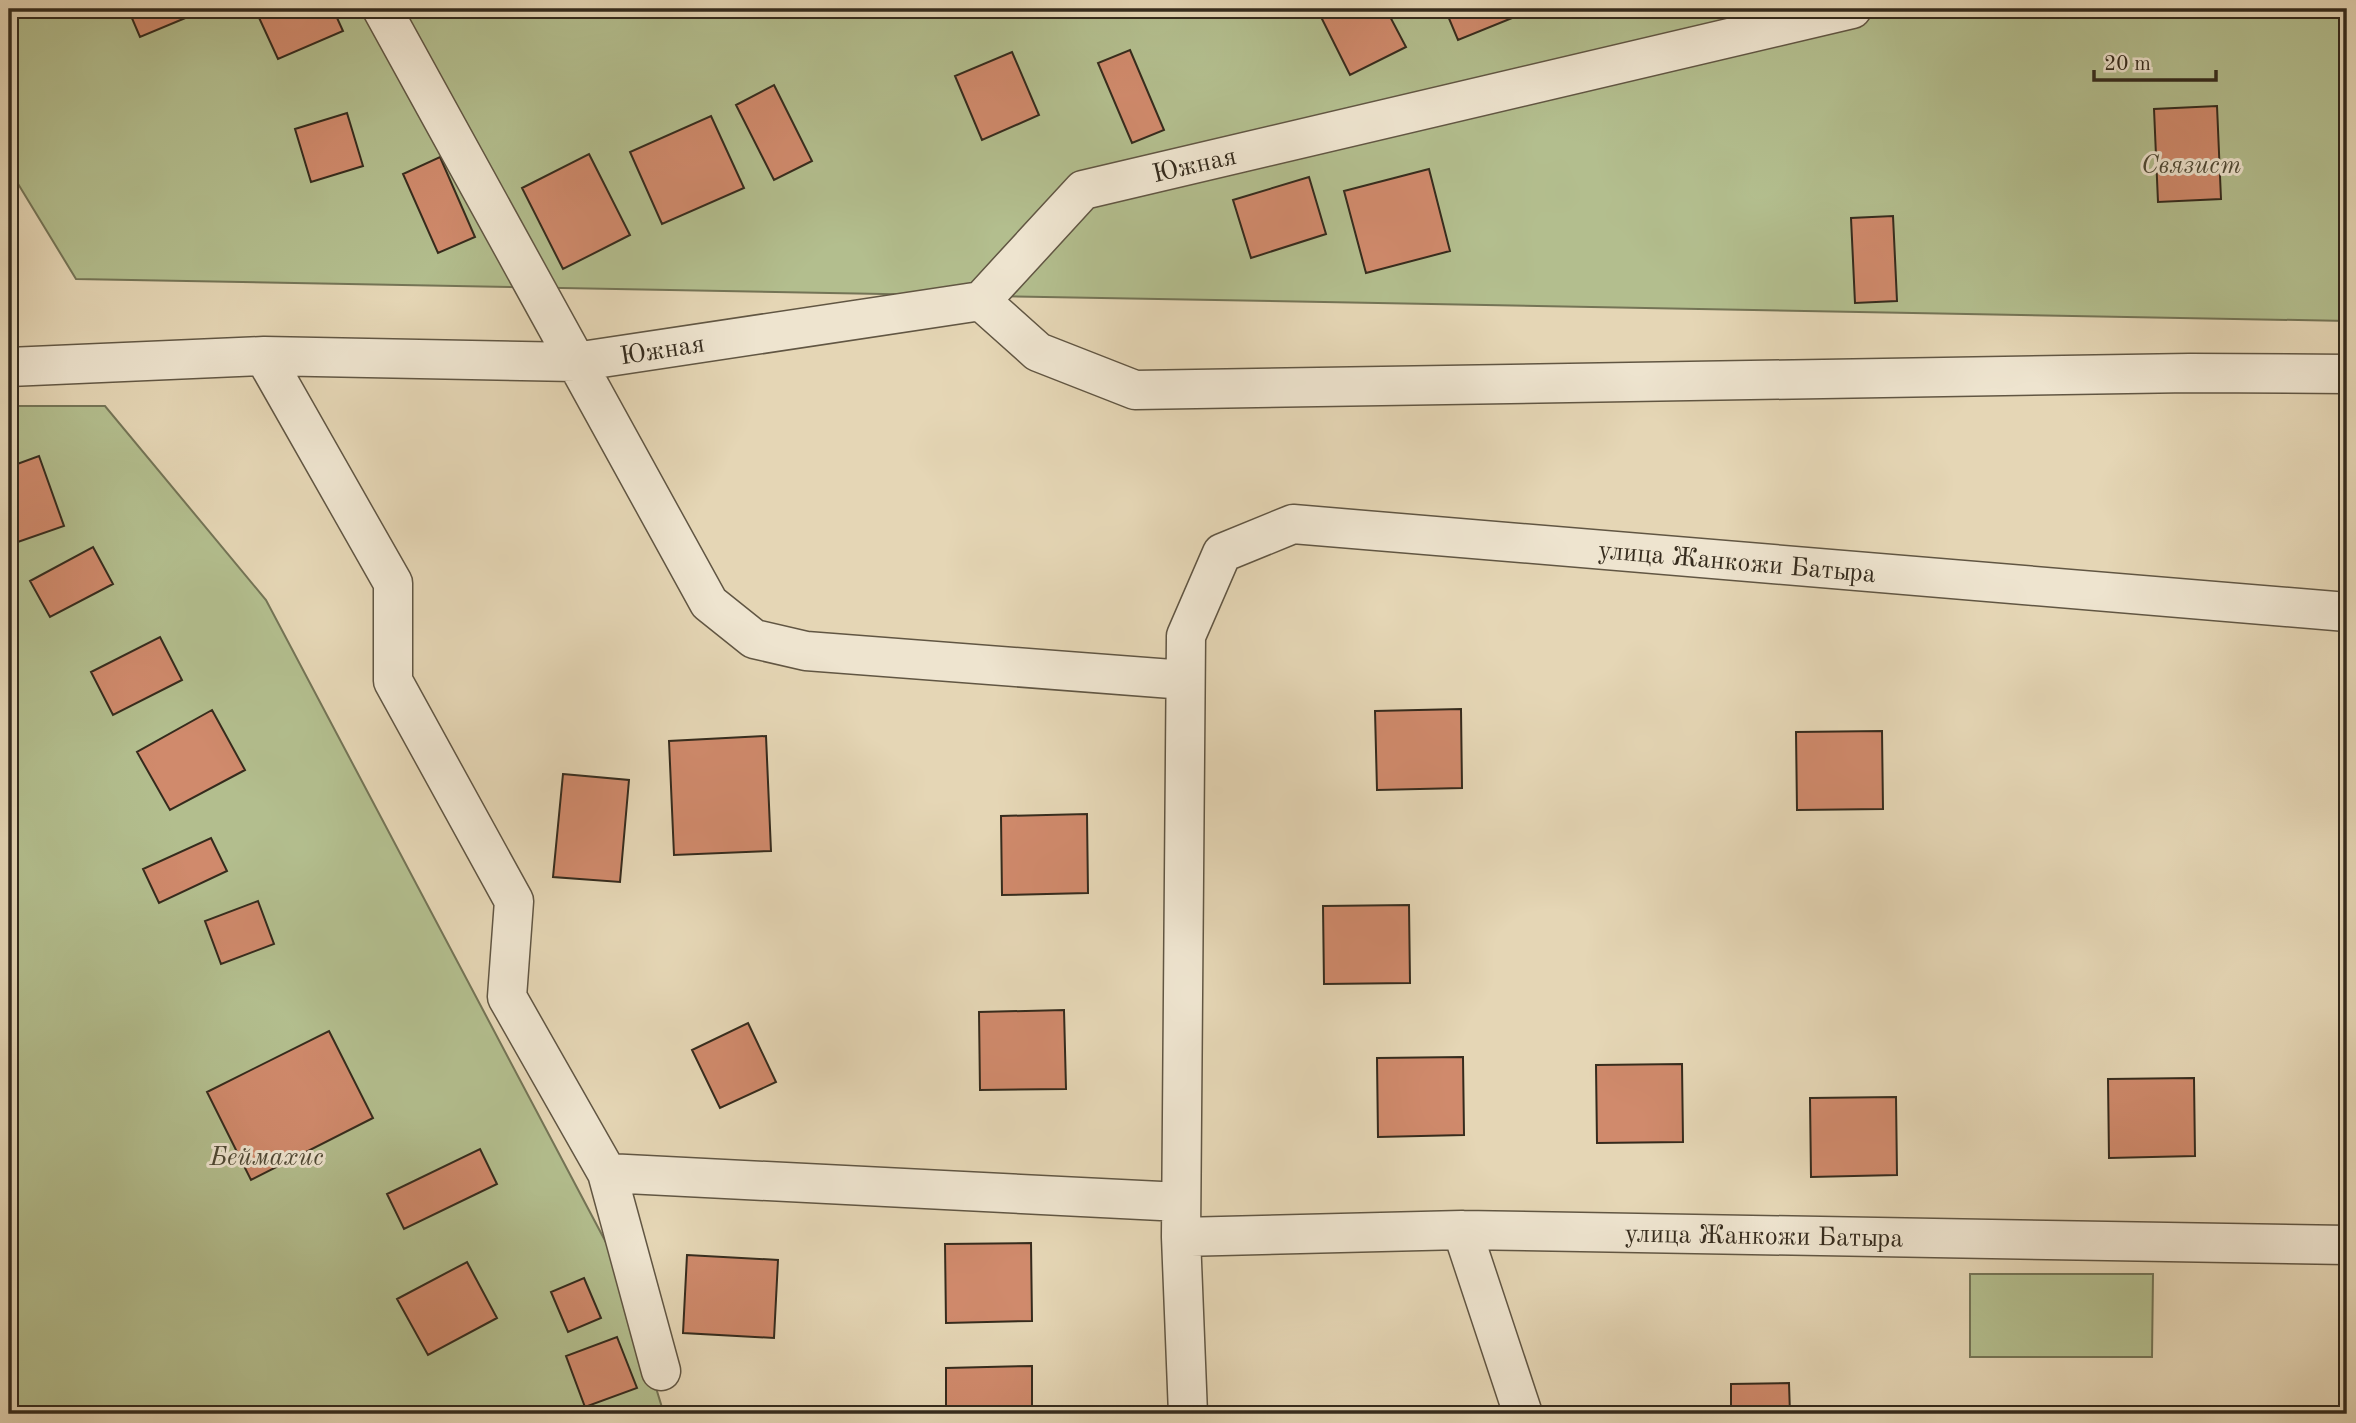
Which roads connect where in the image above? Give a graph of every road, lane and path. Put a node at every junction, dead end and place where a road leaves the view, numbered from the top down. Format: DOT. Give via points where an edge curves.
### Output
graph roads {
  1 [pos="382,9"];
  2 [pos="1852,9"];
  3 [pos="981,301"];
  4 [pos="264,356"];
  5 [pos="575,362"];
  6 [pos="9,367"];
  7 [pos="2347,374"];
  8 [pos="2347,612"];
  9 [pos="1185,680"];
  10 [pos="607,1173"];
  11 [pos="1181,1220"];
  12 [pos="1462,1230"];
  13 [pos="2347,1245"];
  14 [pos="661,1371"];
  15 [pos="1188,1414"];
  16 [pos="1523,1414"];
  1 -- 5 [label="street"];
  2 -- 3 [label="street, Южная" via="1083,190"];
  3 -- 5 [label="street, Южная"];
  3 -- 7 [label="street" via="1038,352 1135,390"];
  4 -- 5 [label="street, Южная"];
  4 -- 6 [label="street, Южная"];
  4 -- 10 [label="street" via="393,583 393,681 514,901 506,997"];
  5 -- 9 [label="street" via="709,603 754,639 806,651"];
  8 -- 9 [label="street, улица Жанкожи Батыра" via="1293,524 1222,553 1186,636"];
  9 -- 11 [label="street"];
  10 -- 11 [label="street, улица Жанкожи Батыра"];
  10 -- 14 [label="street"];
  11 -- 12 [label="street, улица Жанкожи Батыра"];
  11 -- 15 [label="street"];
  12 -- 13 [label="street, улица Жанкожи Батыра"];
  12 -- 16 [label="street"];
}
